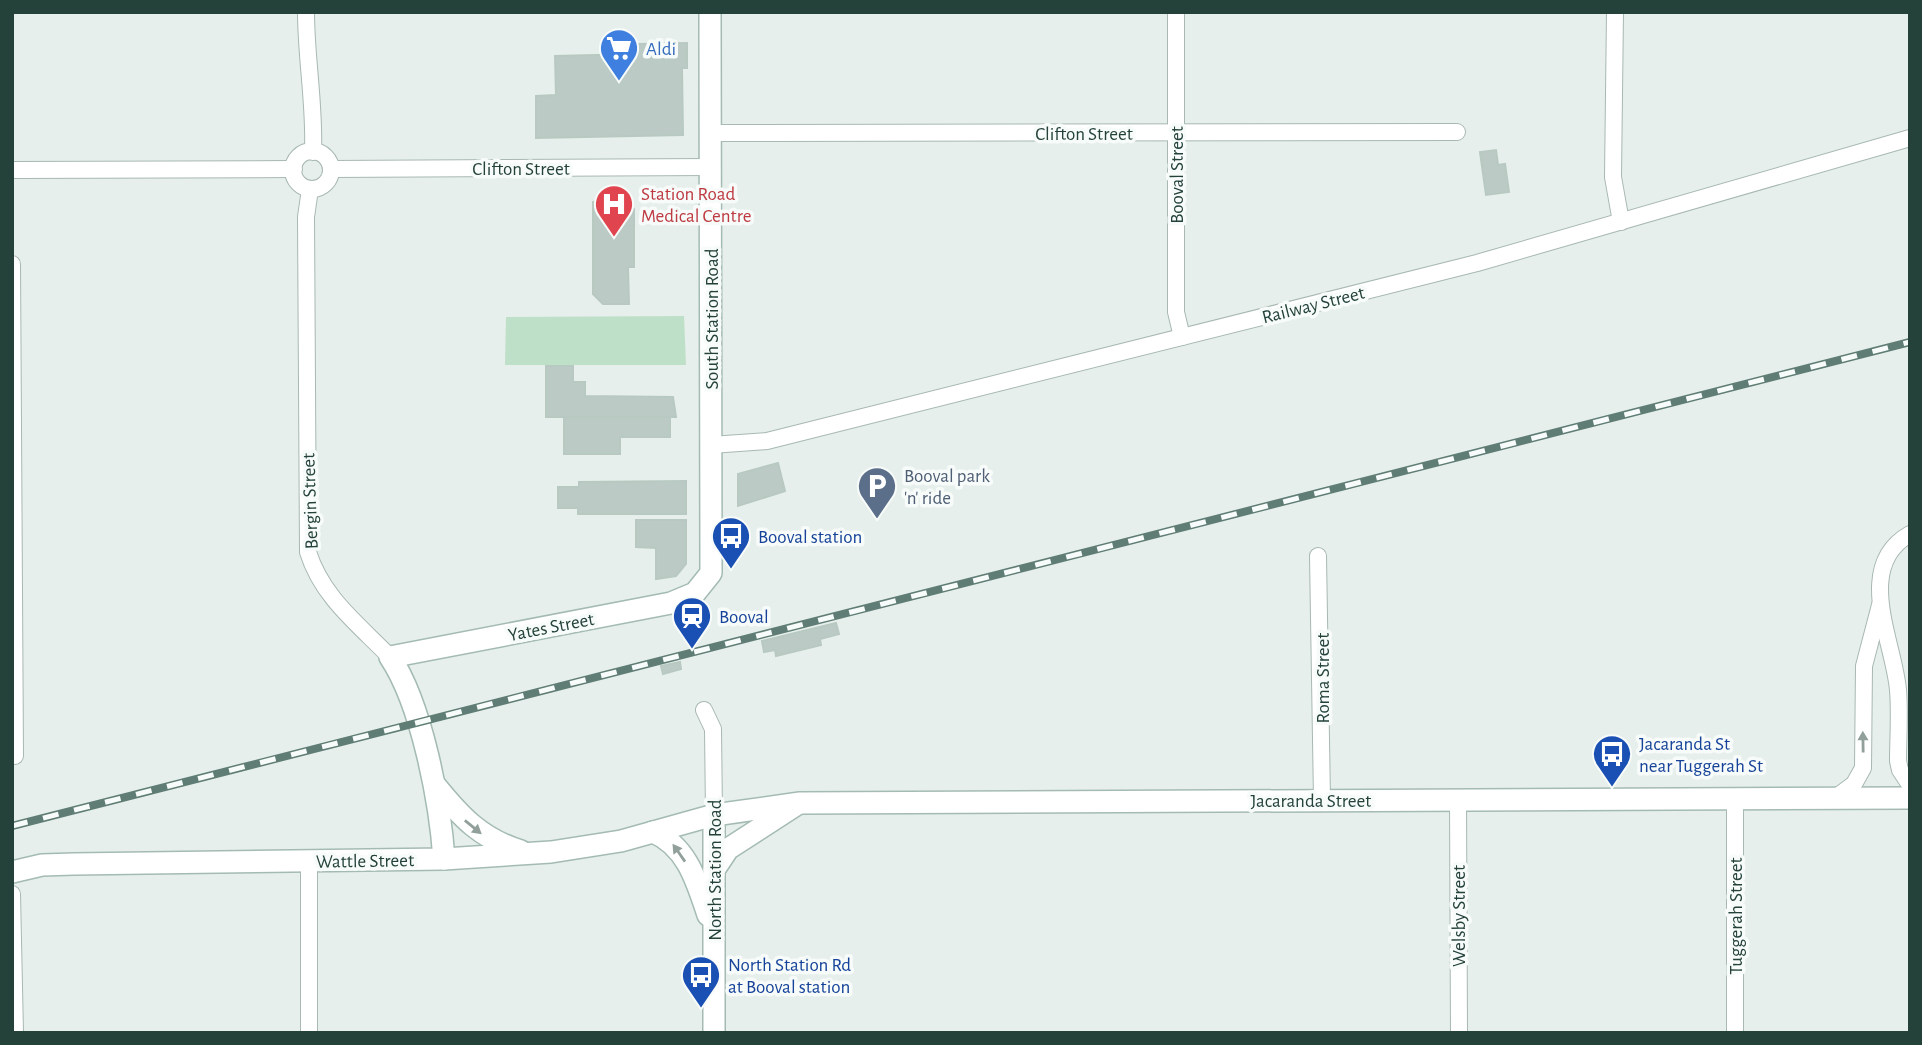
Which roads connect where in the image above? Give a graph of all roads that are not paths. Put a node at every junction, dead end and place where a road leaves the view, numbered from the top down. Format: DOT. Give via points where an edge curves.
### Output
graph roads {
  1 [pos="306,12"];
  2 [pos="710,12"];
  3 [pos="1176,12"];
  4 [pos="1615,12"];
  5 [pos="711,132"];
  6 [pos="1176,132"];
  7 [pos="1457,132"];
  8 [pos="1909,138"];
  9 [pos="313,152"];
  10 [pos="711,167"];
  11 [pos="294,169"];
  12 [pos="331,169"];
  13 [pos="12,170"];
  14 [pos="310,189"];
  15 [pos="1620,222"];
  16 [pos="12,264"];
  17 [pos="1182,337"];
  18 [pos="711,445"];
  19 [pos="1910,534"];
  20 [pos="1318,556"];
  21 [pos="706,583"];
  22 [pos="1881,605"];
  23 [pos="390,657"];
  24 [pos="704,709"];
  25 [pos="15,756"];
  26 [pos="432,781"];
  27 [pos="1910,785"];
  28 [pos="1835,798"];
  29 [pos="1910,798"];
  30 [pos="1735,799"];
  31 [pos="1322,800"];
  32 [pos="1458,800"];
  33 [pos="800,803"];
  34 [pos="714,815"];
  35 [pos="653,832"];
  36 [pos="529,854"];
  37 [pos="444,859"];
  38 [pos="309,861"];
  39 [pos="713,870"];
  40 [pos="12,872"];
  41 [pos="12,894"];
  42 [pos="713,930"];
  43 [pos="15,1033"];
  44 [pos="309,1033"];
  45 [pos="714,1033"];
  46 [pos="1459,1033"];
  47 [pos="1735,1033"];
  1 -- 9 [label="street"];
  2 -- 5 [label="street, South Station Road"];
  3 -- 6 [label="street, Booval Street"];
  4 -- 15 [label="street" via="1614,177"];
  5 -- 6 [label="street, Clifton Street"];
  5 -- 10 [label="street, South Station Road"];
  6 -- 7 [label="street, Clifton Street"];
  6 -- 17 [label="street, Booval Street" via="1176,312"];
  8 -- 15 [label="street, Railway Street"];
  9 -- 11 [label="street" via="300,156"];
  9 -- 12 [label="street" via="325,156"];
  10 -- 12 [label="street, Clifton Street"];
  10 -- 18 [label="street, South Station Road"];
  11 -- 13 [label="street"];
  11 -- 14 [label="street" via="298,183"];
  12 -- 14 [label="street" via="325,184"];
  14 -- 23 [label="street, Bergin Street" via="306,218 309,552 315,573 330,596"];
  15 -- 17 [label="street, Railway Street" via="1478,263"];
  16 -- 25 [label="street"];
  17 -- 18 [label="street, Railway Street" via="767,441"];
  18 -- 21 [label="street, South Station Road" via="712,568"];
  19 -- 22 [label="street" via="1893,547 1884,562"];
  20 -- 31 [label="street, Roma Street"];
  21 -- 23 [label="street, Yates Street" via="670,603"];
  22 -- 27 [label="street" via="1898,689 1898,761"];
  28 -- 22 [label="street, one-way" via="1854,784 1863,768 1864,666"];
  23 -- 26 [label="street, Bergin Street" via="409,694"];
  24 -- 34 [label="street, North Station Road" via="713,729"];
  26 -- 36 [label="street, one-way" via="474,829"];
  26 -- 37 [label="street, Bergin Street"];
  28 -- 29 [label="street, Jacaranda Street"];
  28 -- 30 [label="street, Jacaranda Street"];
  30 -- 32 [label="street, Jacaranda Street"];
  30 -- 47 [label="street, Tuggerah Street"];
  31 -- 32 [label="street, Jacaranda Street"];
  31 -- 33 [label="street, Jacaranda Street"];
  32 -- 46 [label="street, Welsby Street"];
  33 -- 34 [label="street, Jacaranda Street"];
  33 -- 39 [label="street" via="728,849"];
  34 -- 35 [label="street, Wattle Street"];
  34 -- 39 [label="street, North Station Road"];
  35 -- 36 [label="street, Wattle Street" via="573,850"];
  42 -- 35 [label="street, one-way" via="685,861 676,847"];
  36 -- 37 [label="street, Wattle Street"];
  37 -- 38 [label="street, Wattle Street"];
  38 -- 40 [label="street, Wattle Street" via="42,865"];
  38 -- 44 [label="street"];
  39 -- 42 [label="street, North Station Road"];
  41 -- 43 [label="street"];
  42 -- 45 [label="street, North Station Road"];
}
